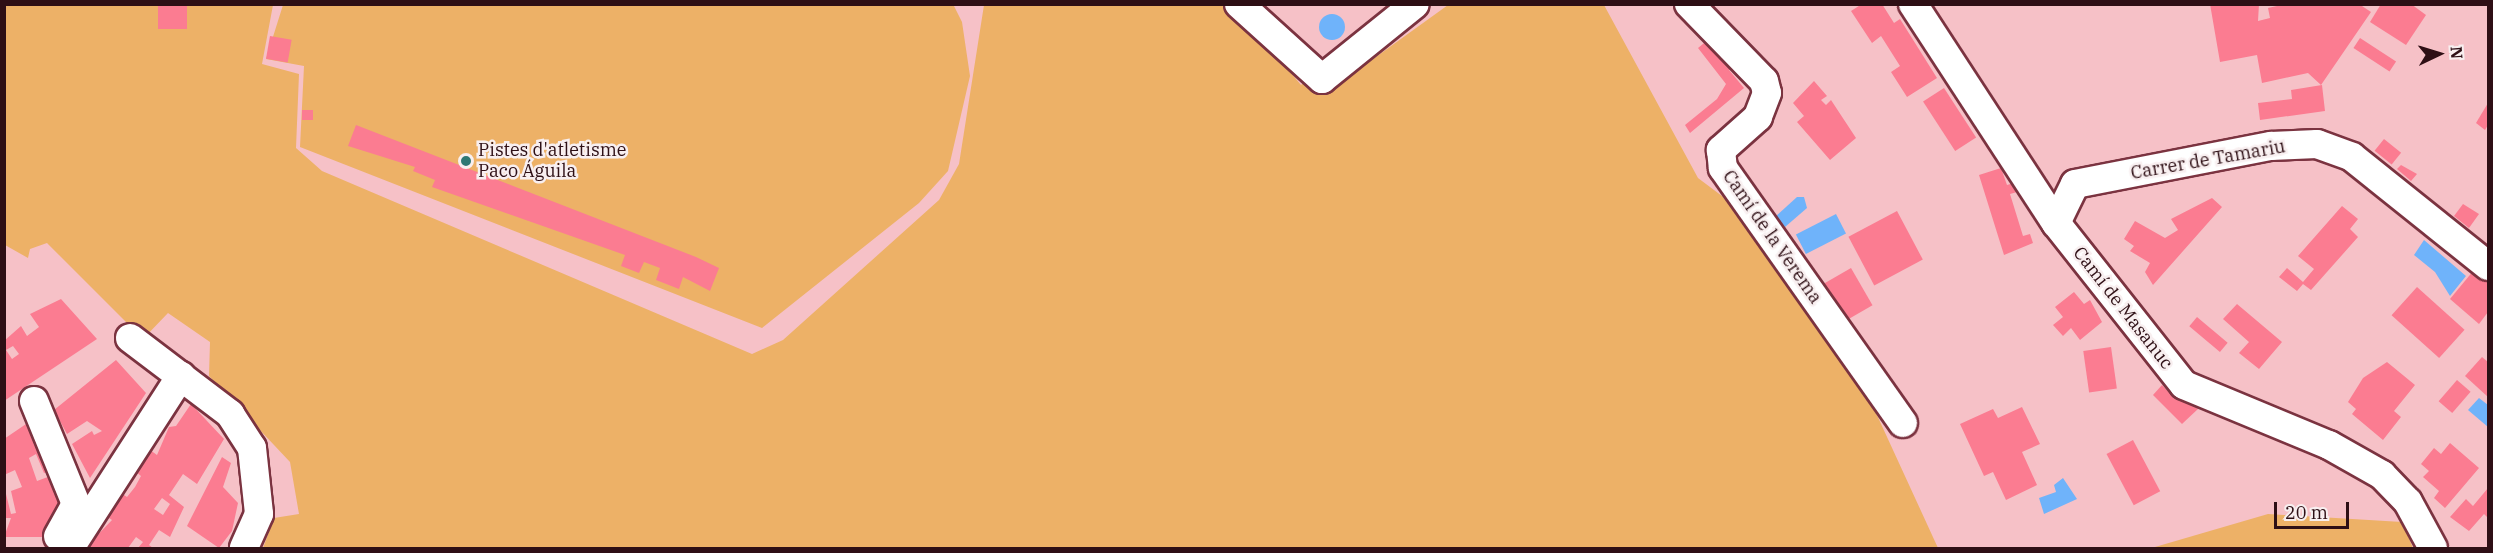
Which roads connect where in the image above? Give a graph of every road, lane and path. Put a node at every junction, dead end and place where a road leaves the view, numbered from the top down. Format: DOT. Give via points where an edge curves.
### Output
graph roads {
  1 [pos="1239,4"];
  2 [pos="1415,4"];
  3 [pos="1689,4"];
  4 [pos="1913,4"];
  5 [pos="2056,223"];
  6 [pos="2488,266"];
  7 [pos="130,338"];
  8 [pos="181,376"];
  9 [pos="33,401"];
  10 [pos="1903,423"];
  11 [pos="52,549"];
  12 [pos="69,549"];
  13 [pos="244,549"];
  14 [pos="2433,549"];
  1 -- 2 [label="street" via="1322,79"];
  3 -- 10 [label="street, Camí de la Verema" via="1764,81 1767,93 1758,117 1721,150 1723,168"];
  4 -- 5 [label="street, Camí de Masanuc"];
  5 -- 6 [label="street, Carrer de Tamariu" via="2075,184 2271,146 2317,144 2352,157"];
  5 -- 14 [label="street, Camí de Masanuc" via="2184,384 2329,445 2382,475 2408,502"];
  7 -- 8 [label="street"];
  8 -- 12 [label="street"];
  8 -- 13 [label="street" via="230,414 252,448 259,514"];
  9 -- 11 [label="street" via="76,504"];
}
